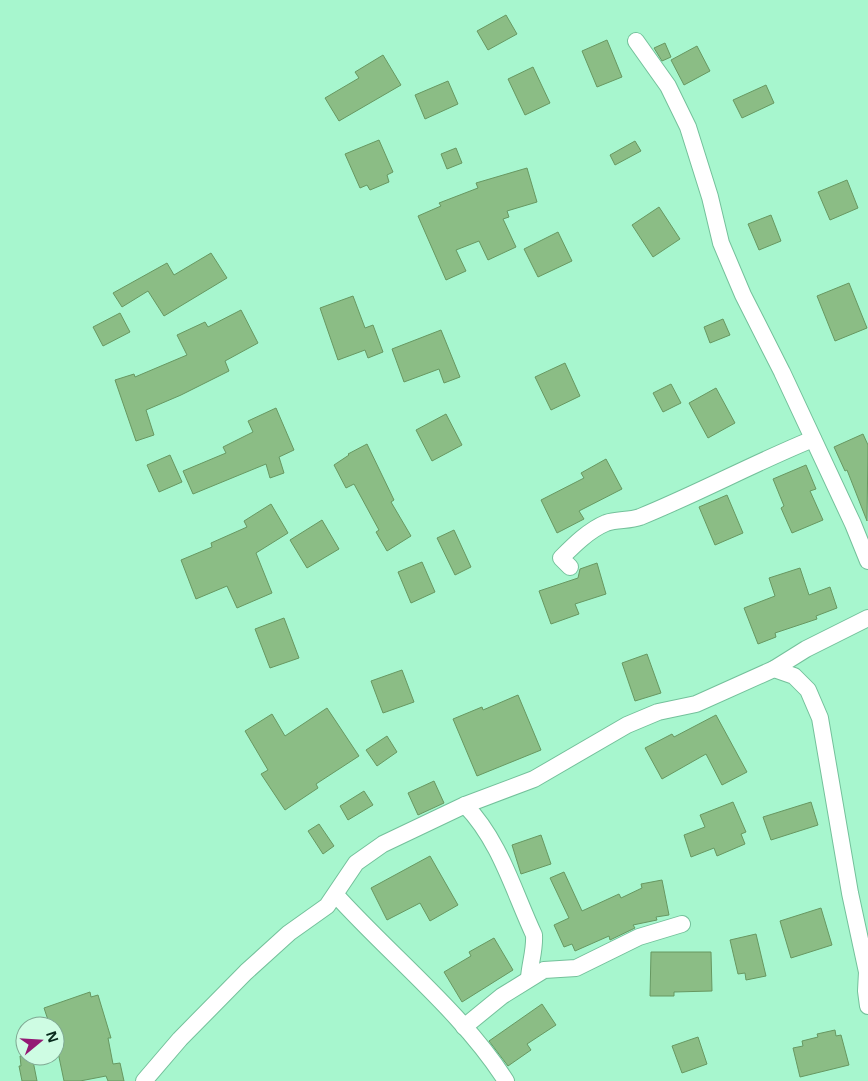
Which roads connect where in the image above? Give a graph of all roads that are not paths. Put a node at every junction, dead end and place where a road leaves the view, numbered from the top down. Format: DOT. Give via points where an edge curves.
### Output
graph roads {
  1 [pos="636,41"];
  2 [pos="813,439"];
  3 [pos="868,561"];
  4 [pos="570,567"];
  5 [pos="868,618"];
  6 [pos="774,669"];
  7 [pos="465,805"];
  8 [pos="336,895"];
  9 [pos="682,924"];
  10 [pos="529,978"];
  11 [pos="868,1006"];
  12 [pos="464,1028"];
  13 [pos="144,1081"];
  14 [pos="506,1081"];
  1 -- 2 [label="street" via="668,86 688,127 721,242"];
  2 -- 3 [label="street"];
  2 -- 4 [label="street" via="758,461 638,518 606,523 576,543 561,558"];
  5 -- 6 [label="street"];
  6 -- 7 [label="street" via="696,704 658,712 627,725 554,769"];
  6 -- 11 [label="street" via="794,676 808,690 820,718 850,893 868,972"];
  7 -- 8 [label="street" via="383,844 356,863"];
  7 -- 10 [label="street" via="493,841 534,935"];
  8 -- 12 [label="street"];
  8 -- 13 [label="street" via="327,906 289,933 246,972"];
  9 -- 10 [label="street" via="639,937 576,968 544,970"];
  10 -- 12 [label="street"];
  12 -- 14 [label="street"];
}
